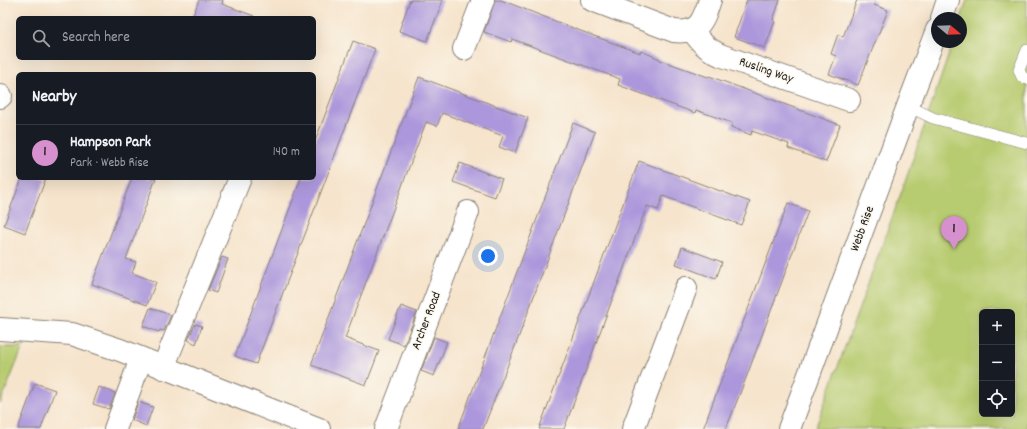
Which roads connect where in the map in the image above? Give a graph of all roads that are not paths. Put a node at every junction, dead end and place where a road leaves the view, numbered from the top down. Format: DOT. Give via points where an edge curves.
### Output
graph roads {
  1 [pos="483,0"];
  2 [pos="592,0"];
  3 [pos="710,0"];
  4 [pos="948,0"];
  5 [pos="944,12"];
  6 [pos="692,30"];
  7 [pos="931,46"];
  8 [pos="464,49"];
  9 [pos="1027,50"];
  10 [pos="1027,79"];
  11 [pos="848,100"];
  12 [pos="908,106"];
  13 [pos="1027,144"];
  14 [pos="239,180"];
  15 [pos="468,212"];
  16 [pos="686,288"];
  17 [pos="0,329"];
  18 [pos="141,359"];
  19 [pos="164,368"];
  20 [pos="115,429"];
  21 [pos="319,429"];
  22 [pos="386,429"];
  23 [pos="633,429"];
  24 [pos="789,429"];
  1 -- 8 [label="street"];
  2 -- 6 [label="street" via="674,31"];
  3 -- 6 [label="street" via="700,24"];
  4 -- 5 [label="street"];
  6 -- 11 [label="street, Rusling Way" via="707,48 720,55"];
  7 -- 12 [label="street, Webb Rise"];
  9 -- 10 [label="lane" via="1019,70 1022,77"];
  12 -- 13 [label="lane" via="933,118"];
  12 -- 24 [label="street, Webb Rise"];
  14 -- 19 [label="street"];
  15 -- 22 [label="street, Archer Road"];
  16 -- 23 [label="street"];
  17 -- 18 [label="street" via="72,334"];
  18 -- 19 [label="street"];
  18 -- 20 [label="street"];
  19 -- 21 [label="street"];
}
